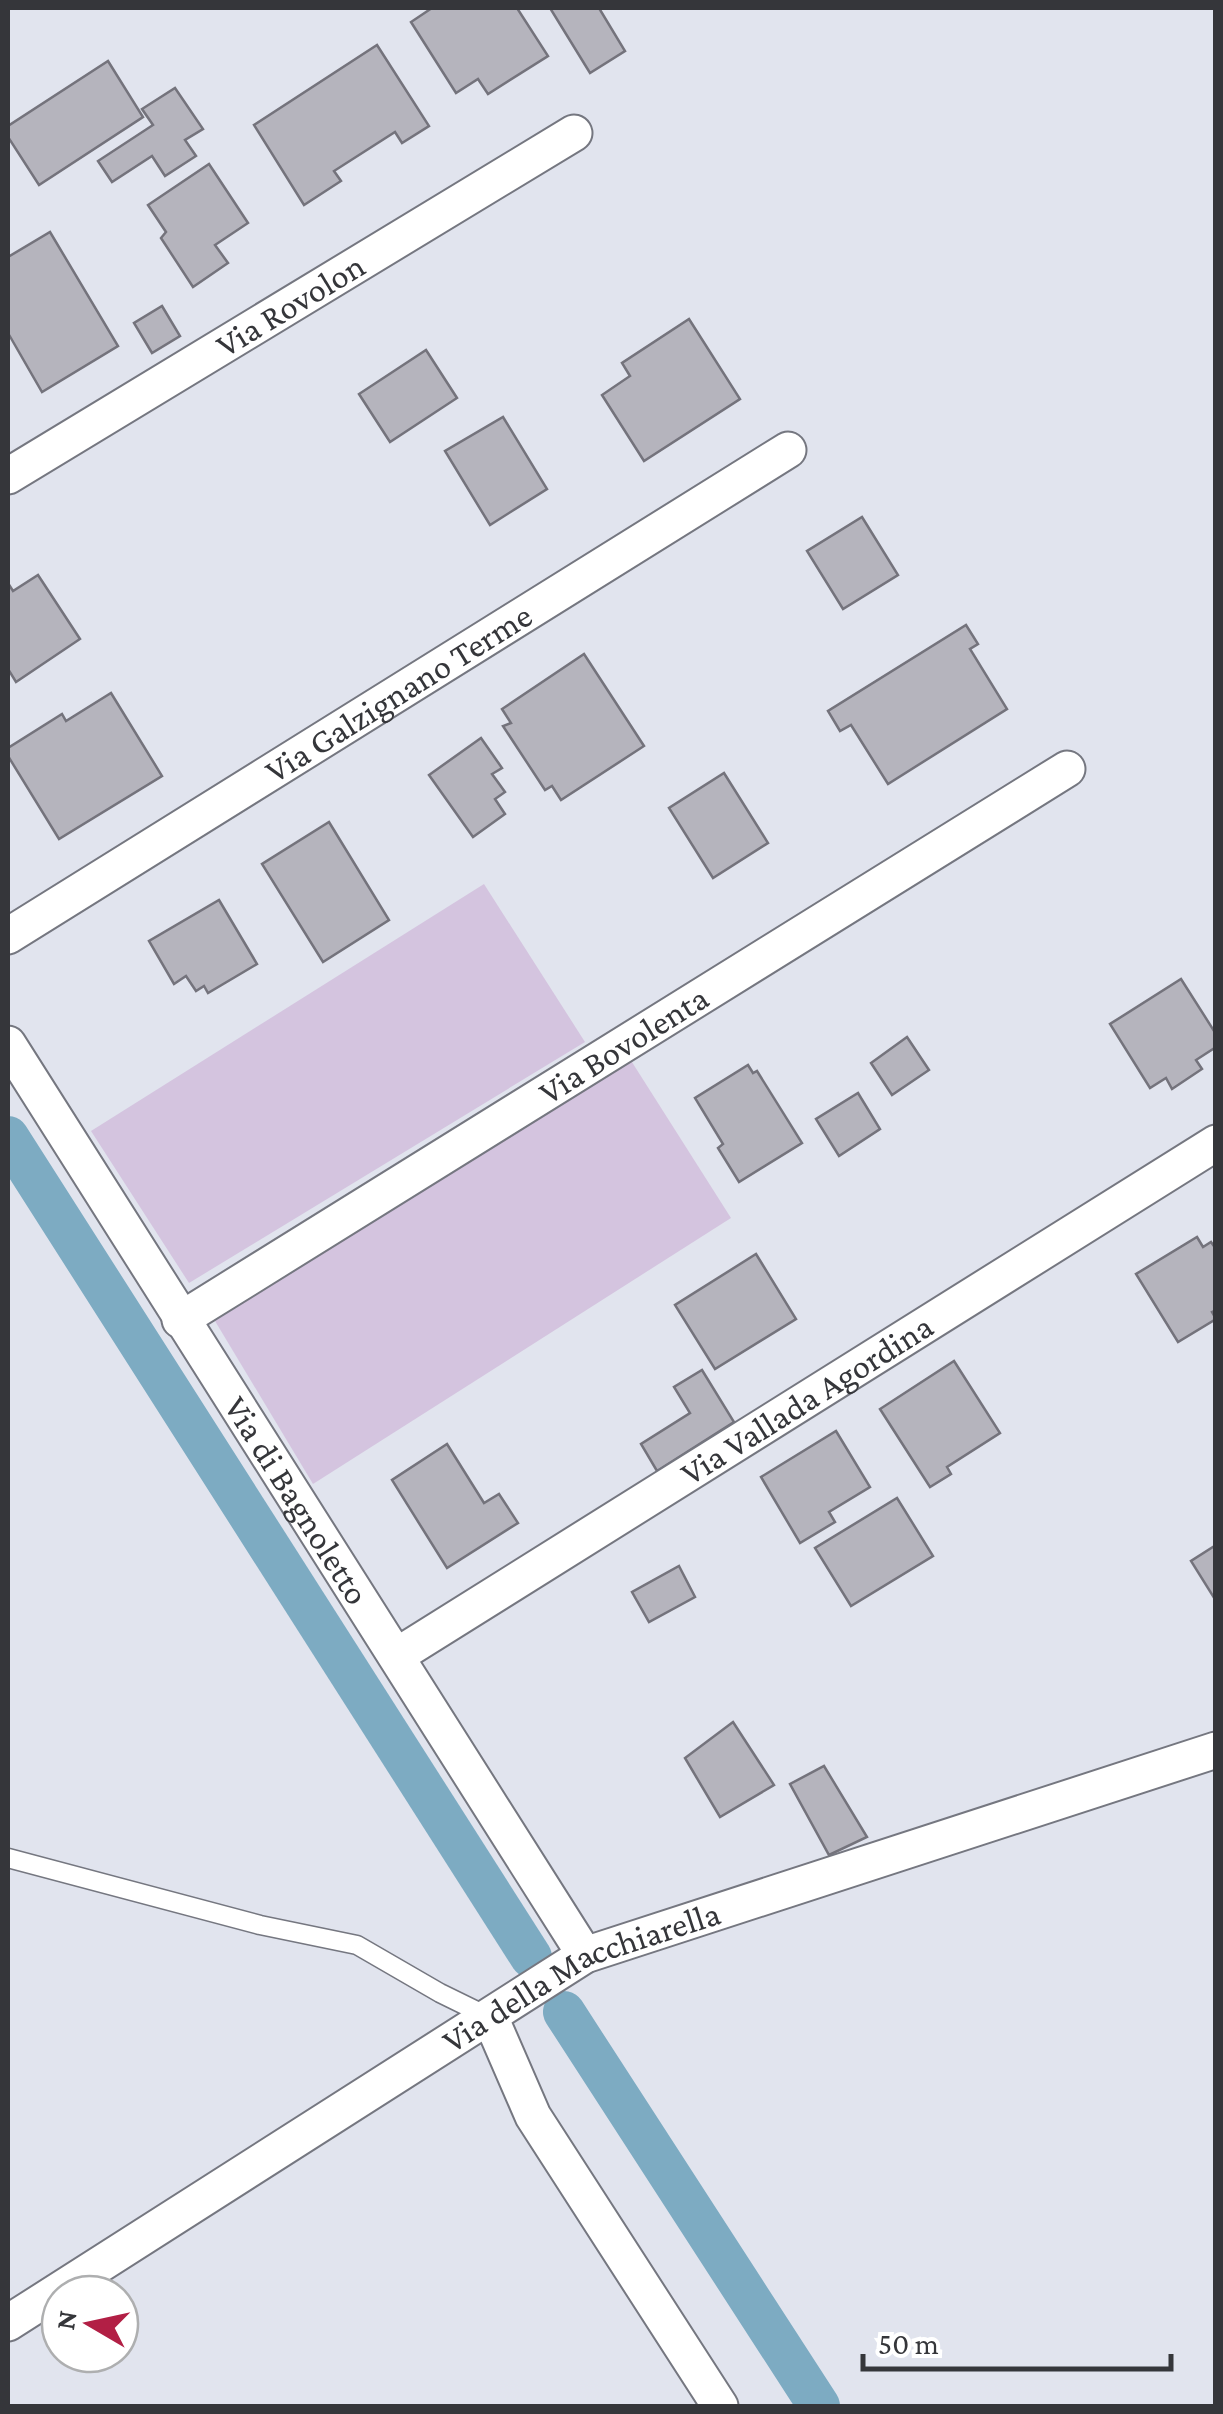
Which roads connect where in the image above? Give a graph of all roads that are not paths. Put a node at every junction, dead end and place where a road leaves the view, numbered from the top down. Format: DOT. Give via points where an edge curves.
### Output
graph roads {
  1 [pos="574,132"];
  2 [pos="788,450"];
  3 [pos="8,476"];
  4 [pos="1067,769"];
  5 [pos="8,936"];
  6 [pos="8,1044"];
  7 [pos="1216,1143"];
  8 [pos="180,1320"];
  9 [pos="398,1654"];
  10 [pos="1216,1750"];
  11 [pos="8,1858"];
  12 [pos="585,1955"];
  13 [pos="490,2017"];
  14 [pos="8,2323"];
  15 [pos="720,2406"];
  1 -- 3 [label="street, Via Rovolon"];
  2 -- 5 [label="street, Via Galzignano Terme"];
  4 -- 8 [label="street, Via Bovolenta"];
  6 -- 8 [label="street, Via di Bagnoletto"];
  7 -- 9 [label="street, Via Vallada Agordina"];
  8 -- 9 [label="street, Via di Bagnoletto"];
  9 -- 12 [label="street, Via di Bagnoletto"];
  10 -- 12 [label="street, Via della Macchiarella"];
  11 -- 13 [label="lane" via="260,1926 357,1945"];
  12 -- 13 [label="street, Via della Macchiarella"];
  13 -- 14 [label="street, Via della Macchiarella"];
  13 -- 15 [label="street" via="533,2116"];
}
